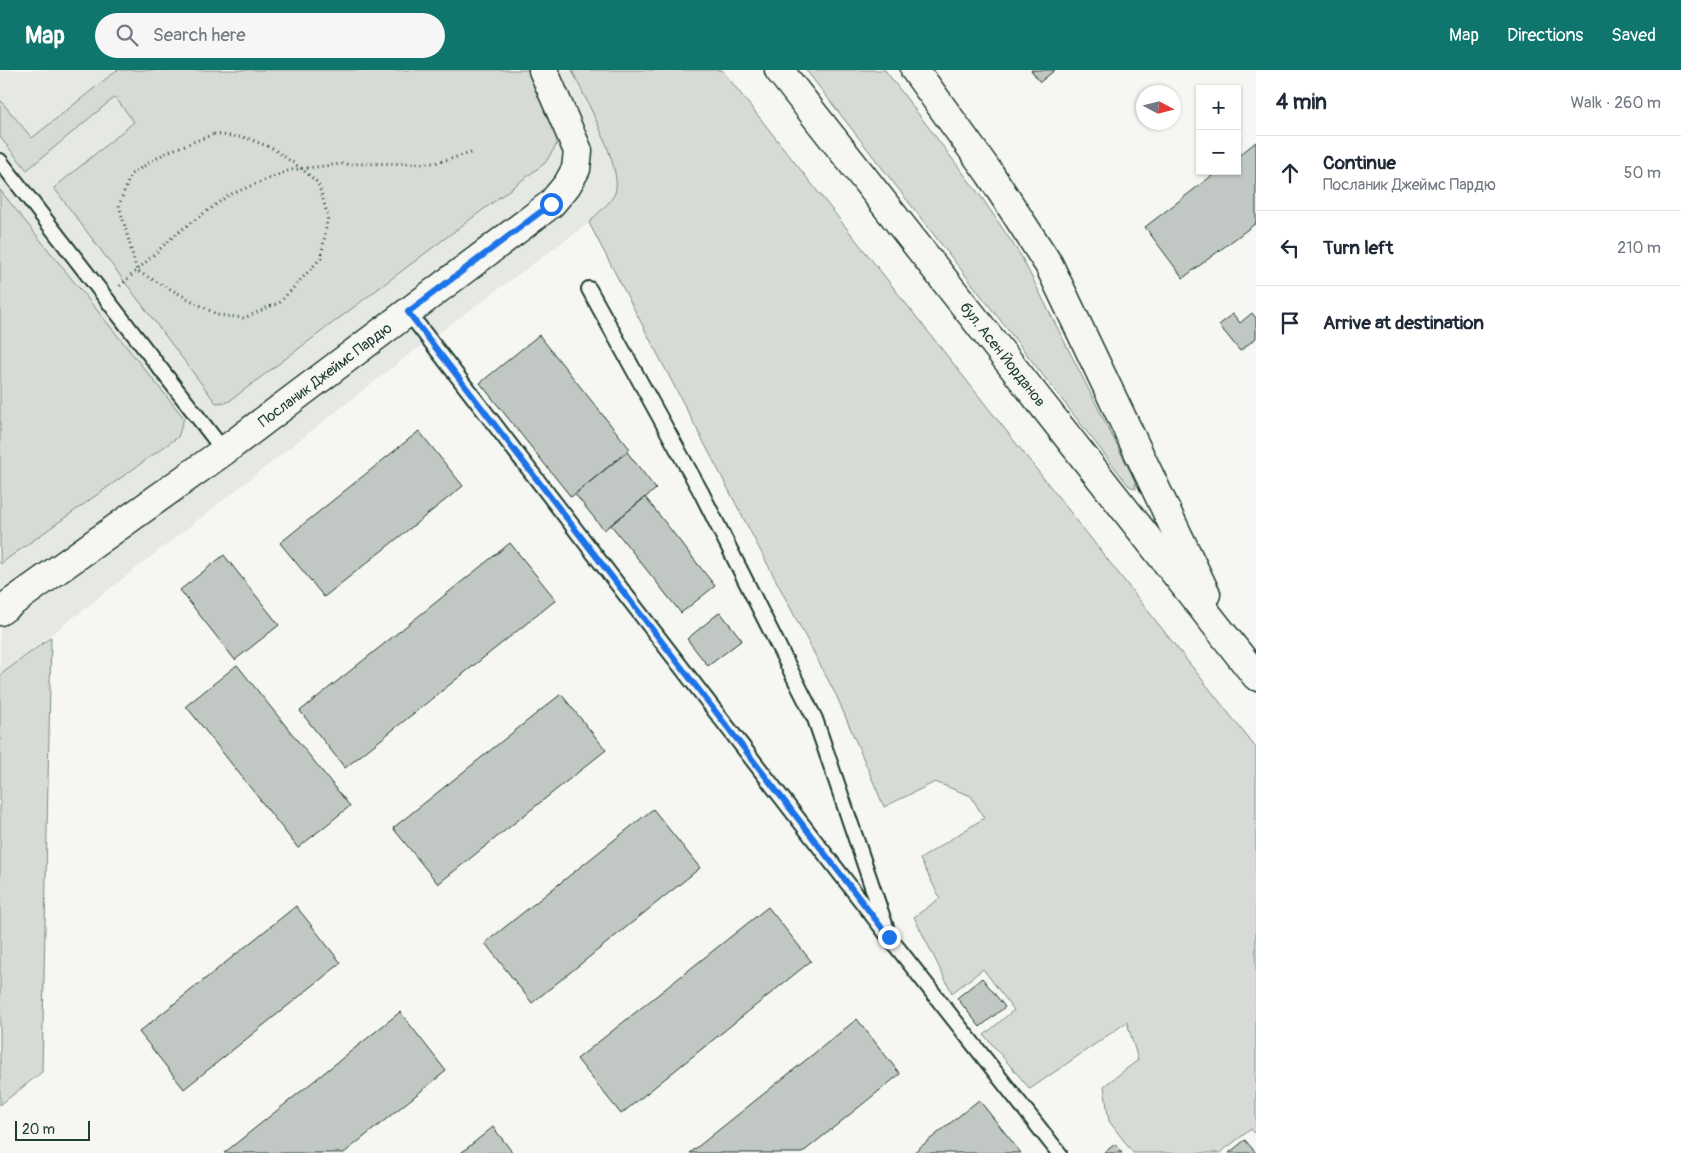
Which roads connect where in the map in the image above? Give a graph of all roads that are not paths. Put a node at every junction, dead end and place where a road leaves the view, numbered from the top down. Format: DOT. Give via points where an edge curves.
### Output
graph roads {
  1 [pos="544,70"];
  2 [pos="778,70"];
  3 [pos="915,70"];
  4 [pos="0,161"];
  5 [pos="589,290"];
  6 [pos="408,312"];
  7 [pos="224,451"];
  8 [pos="0,612"];
  9 [pos="1229,640"];
  10 [pos="1256,676"];
  11 [pos="889,937"];
  12 [pos="1059,1153"];
  1 -- 6 [label="main road, Посланик Джеймс Пардю" via="578,151 576,169 567,186 551,204"];
  2 -- 9 [label="main road, бул. Асен Йорданов"];
  3 -- 9 [label="main road, бул. Асен Йорданов" via="990,174 1049,265"];
  4 -- 7 [label="lane"];
  5 -- 11 [label="lane" via="701,492 815,719"];
  6 -- 7 [label="main road, Посланик Джеймс Пардю"];
  6 -- 11 [label="lane"];
  7 -- 8 [label="main road, Посланик Джеймс Пардю"];
  9 -- 10 [label="main road, бул. Асен Йорданов"];
  11 -- 12 [label="lane"];
}
